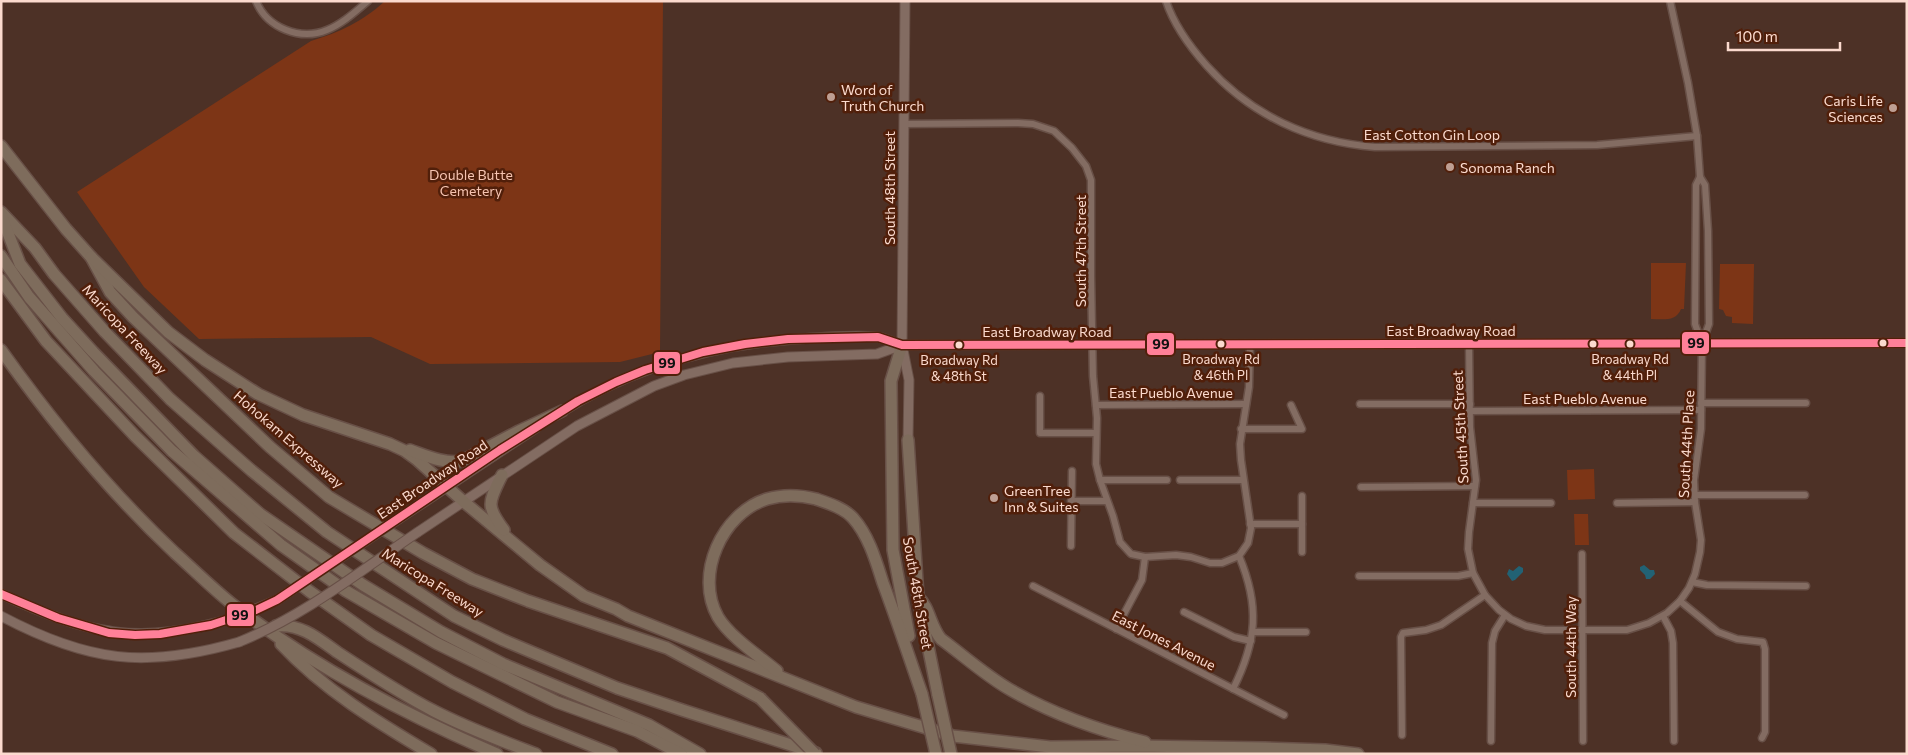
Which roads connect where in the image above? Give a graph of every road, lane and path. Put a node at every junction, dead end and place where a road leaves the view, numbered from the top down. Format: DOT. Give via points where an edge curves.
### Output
graph roads {
  1 [pos="256,1"];
  2 [pos="368,1"];
  3 [pos="905,1"];
  4 [pos="1166,1"];
  5 [pos="1670,1"];
  6 [pos="904,124"];
  7 [pos="1697,136"];
  8 [pos="1,146"];
  9 [pos="1700,177"];
  10 [pos="1,213"];
  11 [pos="1,256"];
  12 [pos="91,257"];
  13 [pos="1,280"];
  14 [pos="1907,342"];
  15 [pos="1702,343"];
  16 [pos="1469,344"];
  17 [pos="902,345"];
  18 [pos="1094,345"];
  19 [pos="1250,345"];
  20 [pos="1,350"];
  21 [pos="1040,396"];
  22 [pos="1806,403"];
  23 [pos="1096,404"];
  24 [pos="1246,404"];
  25 [pos="1360,404"];
  26 [pos="1291,405"];
  27 [pos="1470,407"];
  28 [pos="1701,407"];
  29 [pos="562,412"];
  30 [pos="1241,429"];
  31 [pos="1096,433"];
  32 [pos="908,440"];
  33 [pos="390,444"];
  34 [pos="1072,472"];
  35 [pos="502,475"];
  36 [pos="1100,480"];
  37 [pos="1167,480"];
  38 [pos="1180,480"];
  39 [pos="1243,480"];
  40 [pos="447,486"];
  41 [pos="1475,486"];
  42 [pos="1361,487"];
  43 [pos="1694,495"];
  44 [pos="1805,495"];
  45 [pos="1302,496"];
  46 [pos="1071,501"];
  47 [pos="1107,501"];
  48 [pos="464,502"];
  49 [pos="1695,502"];
  50 [pos="1473,503"];
  51 [pos="1551,503"];
  52 [pos="1618,503"];
  53 [pos="1250,524"];
  54 [pos="1302,524"];
  55 [pos="514,543"];
  56 [pos="1071,546"];
  57 [pos="1302,552"];
  58 [pos="1582,554"];
  59 [pos="1239,556"];
  60 [pos="1145,557"];
  61 [pos="1473,573"];
  62 [pos="1359,576"];
  63 [pos="1692,582"];
  64 [pos="1033,586"];
  65 [pos="1806,586"];
  66 [pos="1,594"];
  67 [pos="1485,595"];
  68 [pos="918,597"];
  69 [pos="1680,601"];
  70 [pos="1184,612"];
  71 [pos="1505,614"];
  72 [pos="1,616"];
  73 [pos="1663,616"];
  74 [pos="11,621"];
  75 [pos="1,627"];
  76 [pos="273,629"];
  77 [pos="1116,630"];
  78 [pos="1583,630"];
  79 [pos="1253,632"];
  80 [pos="1306,632"];
  81 [pos="1251,642"];
  82 [pos="788,680"];
  83 [pos="1233,690"];
  84 [pos="922,694"];
  85 [pos="1284,715"];
  86 [pos="1402,735"];
  87 [pos="1762,738"];
  88 [pos="1491,741"];
  89 [pos="1583,741"];
  90 [pos="1674,741"];
  91 [pos="1163,747"];
  92 [pos="431,754"];
  93 [pos="497,754"];
  94 [pos="536,754"];
  95 [pos="612,754"];
  96 [pos="681,754"];
  97 [pos="700,754"];
  98 [pos="817,754"];
  99 [pos="936,754"];
  100 [pos="951,754"];
  101 [pos="1358,754"];
  1 -- 2 [label="street" via="262,12 278,26 308,34 336,26"];
  3 -- 6 [label="main road, South 48th Street"];
  4 -- 7 [label="street, East Cotton Gin Loop" via="1193,51 1224,85 1260,112 1311,136 1375,147 1597,145"];
  5 -- 7 [label="street, South 44th Place"];
  6 -- 17 [label="main road, South 48th Street"];
  6 -- 18 [label="street, South 47th Street" via="1033,124 1054,131 1072,148 1086,166 1092,186"];
  7 -- 9 [label="street, South 44th Place"];
  8 -- 12 [label="highway, Hohokam Expressway"];
  9 -- 15 [label="street, South 44th Place" via="1696,185 1695,321"];
  9 -- 15 [label="street, South 44th Place" via="1705,184 1708,231 1709,324"];
  10 -- 97 [label="highway" via="20,264 62,318 194,456 260,514 363,585 440,632 503,664 649,725"];
  10 -- 98 [label="highway, Maricopa Freeway" via="105,332 170,399 327,532 454,616 503,640 617,688"];
  11 -- 96 [label="highway" via="29,297 94,371 172,451 281,544 346,591 436,644 557,702 637,731"];
  12 -- 33 [label="highway" via="168,332 235,380 303,415"];
  12 -- 98 [label="highway, Hohokam Expressway, bridge" via="110,292 133,317 270,447 329,496 472,579 667,648 760,698"];
  13 -- 95 [label="highway" via="46,341 134,436 234,533 370,635 525,719"];
  14 -- 15 [label="main road, East Broadway Road"];
  15 -- 16 [label="main road, East Broadway Road"];
  15 -- 28 [label="street, South 44th Place"];
  16 -- 19 [label="main road, East Broadway Road"];
  16 -- 27 [label="street, South 45th Street"];
  17 -- 18 [label="main road, East Broadway Road"];
  17 -- 29 [label="main road, East Broadway Road" via="878,337 788,339 703,352 616,382"];
  17 -- 32 [label="main road, South 48th Street" via="908,380"];
  17 -- 35 [label="main road" via="877,354 761,359 684,375 614,405"];
  17 -- 84 [label="highway, South 48th Street" via="891,381 893,550"];
  18 -- 19 [label="main road, East Broadway Road"];
  18 -- 23 [label="street, South 47th Street"];
  19 -- 24 [label="street"];
  20 -- 76 [label="highway" via="80,454 146,526 231,603"];
  21 -- 31 [label="street" via="1040,433"];
  22 -- 28 [label="street, East Pueblo Avenue"];
  23 -- 24 [label="street, East Pueblo Avenue"];
  23 -- 31 [label="street, South 47th Street"];
  24 -- 30 [label="street"];
  25 -- 27 [label="street, East Pueblo Avenue"];
  26 -- 30 [label="street" via="1302,429"];
  27 -- 28 [label="street, East Pueblo Avenue"];
  27 -- 41 [label="street, South 45th Street"];
  28 -- 43 [label="street, South 44th Place"];
  29 -- 33 [label="highway" via="470,457 453,462"];
  29 -- 40 [label="main road, East Broadway Road"];
  30 -- 39 [label="street"];
  31 -- 36 [label="street, South 47th Street"];
  32 -- 68 [label="highway, South 48th Street"];
  33 -- 40 [label="highway" via="416,459"];
  34 -- 46 [label="street"];
  35 -- 48 [label="main road"];
  35 -- 55 [label="highway" via="491,498 491,506 493,514"];
  36 -- 37 [label="street"];
  36 -- 47 [label="street, South 47th Street"];
  38 -- 39 [label="street"];
  39 -- 53 [label="street"];
  40 -- 48 [label="highway"];
  40 -- 66 [label="main road, East Broadway Road, bridge" via="277,600 234,618 185,631 135,635 109,633 58,618"];
  41 -- 42 [label="street"];
  41 -- 50 [label="street, South 45th Street"];
  43 -- 44 [label="street"];
  43 -- 49 [label="street, South 44th Place"];
  45 -- 54 [label="street"];
  46 -- 47 [label="street"];
  46 -- 56 [label="street"];
  47 -- 60 [label="street, South 47th Street" via="1122,545 1134,556"];
  48 -- 55 [label="highway"];
  48 -- 76 [label="main road, bridge"];
  49 -- 52 [label="street"];
  49 -- 63 [label="street, South 44th Place" via="1701,546"];
  50 -- 51 [label="street"];
  50 -- 61 [label="street, South 45th Street" via="1468,544"];
  53 -- 54 [label="street"];
  53 -- 59 [label="street" via="1248,543"];
  54 -- 57 [label="street"];
  55 -- 82 [label="highway" via="584,596"];
  58 -- 78 [label="street, South 44th Way"];
  59 -- 60 [label="street" via="1218,564 1176,554"];
  59 -- 79 [label="street" via="1251,593"];
  60 -- 77 [label="street" via="1142,580"];
  61 -- 62 [label="street" via="1458,576"];
  61 -- 67 [label="street, South 45th Street"];
  63 -- 65 [label="street" via="1707,586"];
  63 -- 69 [label="street, South 44th Place"];
  64 -- 77 [label="street, East Jones Avenue"];
  67 -- 71 [label="street, South 45th Street"];
  67 -- 86 [label="street" via="1441,625 1403,633"];
  68 -- 91 [label="highway" via="925,603 934,631 941,639 1008,689 1090,726"];
  68 -- 100 [label="highway, South 48th Street, bridge"];
  69 -- 73 [label="street, South 44th Place"];
  69 -- 87 [label="street" via="1718,632 1763,642 1765,732"];
  70 -- 81 [label="street" via="1234,638"];
  71 -- 78 [label="street, South 45th Street" via="1538,629"];
  71 -- 88 [label="street" via="1492,643"];
  72 -- 74 [label="main road"];
  73 -- 78 [label="street, South 44th Place" via="1627,630"];
  73 -- 90 [label="street" via="1673,637"];
  74 -- 75 [label="main road"];
  74 -- 76 [label="main road, bridge" via="74,648 122,657 150,658 215,649"];
  76 -- 92 [label="highway" via="302,666 351,704"];
  76 -- 93 [label="highway" via="353,683 436,728"];
  76 -- 94 [label="highway" via="295,626 434,711"];
  77 -- 83 [label="street, East Jones Avenue"];
  78 -- 89 [label="street, South 44th Way"];
  79 -- 80 [label="street"];
  79 -- 81 [label="street"];
  81 -- 83 [label="street"];
  82 -- 84 [label="highway" via="719,618 710,597 709,576 713,556 725,530 745,510 767,499 798,495 829,503 852,518 870,546"];
  82 -- 91 [label="highway" via="856,708 953,736 1050,748"];
  83 -- 85 [label="street, East Jones Avenue"];
  84 -- 99 [label="highway, South 48th Street, bridge"];
  91 -- 101 [label="highway" via="1325,750"];
}
